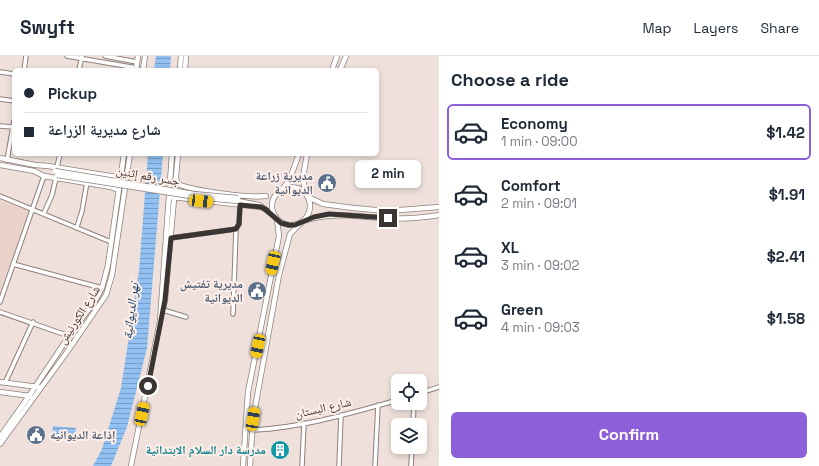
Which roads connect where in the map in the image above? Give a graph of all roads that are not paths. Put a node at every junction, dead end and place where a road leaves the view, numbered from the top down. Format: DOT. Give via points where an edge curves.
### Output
graph roads {
  1 [pos="26,56"];
  2 [pos="67,56"];
  3 [pos="105,56"];
  4 [pos="138,56"];
  5 [pos="145,56"];
  6 [pos="181,56"];
  7 [pos="186,56"];
  8 [pos="338,56"];
  9 [pos="346,56"];
  10 [pos="82,57"];
  11 [pos="138,62"];
  12 [pos="24,68"];
  13 [pos="79,68"];
  14 [pos="132,68"];
  15 [pos="136,68"];
  16 [pos="143,68"];
  17 [pos="180,68"];
  18 [pos="185,68"];
  19 [pos="333,68"];
  20 [pos="341,68"];
  21 [pos="0,72"];
  22 [pos="12,74"];
  23 [pos="0,99"];
  24 [pos="12,101"];
  25 [pos="0,126"];
  26 [pos="12,128"];
  27 [pos="12,133"];
  28 [pos="60,156"];
  29 [pos="124,156"];
  30 [pos="130,156"];
  31 [pos="172,156"];
  32 [pos="178,156"];
  33 [pos="298,156"];
  34 [pos="307,156"];
  35 [pos="0,158"];
  36 [pos="7,160"];
  37 [pos="0,165"];
  38 [pos="122,170"];
  39 [pos="34,171"];
  40 [pos="56,173"];
  41 [pos="44,176"];
  42 [pos="170,178"];
  43 [pos="176,178"];
  44 [pos="87,182"];
  45 [pos="283,188"];
  46 [pos="118,190"];
  47 [pos="277,193"];
  48 [pos="307,195"];
  49 [pos="0,196"];
  50 [pos="266,196"];
  51 [pos="168,197"];
  52 [pos="174,198"];
  53 [pos="239,201"];
  54 [pos="439,207"];
  55 [pos="34,209"];
  56 [pos="44,213"];
  57 [pos="439,215"];
  58 [pos="276,218"];
  59 [pos="303,221"];
  60 [pos="77,227"];
  61 [pos="236,229"];
  62 [pos="171,238"];
  63 [pos="111,242"];
  64 [pos="13,264"];
  65 [pos="106,272"];
  66 [pos="112,275"];
  67 [pos="102,288"];
  68 [pos="99,295"];
  69 [pos="105,299"];
  70 [pos="0,302"];
  71 [pos="163,310"];
  72 [pos="0,312"];
  73 [pos="233,314"];
  74 [pos="186,316"];
  75 [pos="160,321"];
  76 [pos="34,322"];
  77 [pos="69,336"];
  78 [pos="61,348"];
  79 [pos="68,352"];
  80 [pos="2,383"];
  81 [pos="36,387"];
  82 [pos="41,388"];
  83 [pos="439,388"];
  84 [pos="427,391"];
  85 [pos="0,392"];
  86 [pos="32,396"];
  87 [pos="391,402"];
  88 [pos="378,405"];
  89 [pos="246,407"];
  90 [pos="254,409"];
  91 [pos="341,415"];
  92 [pos="304,423"];
  93 [pos="252,430"];
  94 [pos="0,437"];
  95 [pos="0,444"];
  96 [pos="244,444"];
  97 [pos="252,445"];
  98 [pos="412,454"];
  99 [pos="131,466"];
  100 [pos="243,466"];
  101 [pos="250,466"];
  102 [pos="302,466"];
  103 [pos="339,466"];
  104 [pos="375,466"];
  105 [pos="411,466"];
  1 -- 12 [label="street"];
  2 -- 10 [label="street"];
  3 -- 11 [label="street"];
  4 -- 11 [label="main road"];
  5 -- 16 [label="main road"];
  6 -- 17 [label="main road"];
  7 -- 18 [label="main road"];
  8 -- 19 [label="main road"];
  9 -- 20 [label="main road"];
  10 -- 13 [label="street"];
  10 -- 14 [label="street"];
  11 -- 15 [label="main road"];
  21 -- 22 [label="street"];
  23 -- 24 [label="street"];
  25 -- 26 [label="street"];
  27 -- 36 [label="street"];
  28 -- 40 [label="street"];
  29 -- 38 [label="main road, شارع الكورنيش"];
  30 -- 66 [label="main road, شارع الكورنيش"];
  31 -- 42 [label="main road"];
  32 -- 43 [label="main road"];
  33 -- 45 [label="main road" via="289,181"];
  34 -- 48 [label="main road" via="303,182"];
  35 -- 36 [label="main road"];
  36 -- 40 [label="main road" via="35,165"];
  37 -- 39 [label="main road"];
  38 -- 40 [label="main road" via="117,176"];
  38 -- 46 [label="main road, شارع الكورنيش"];
  39 -- 40 [label="main road"];
  39 -- 41 [label="main road"];
  40 -- 41 [label="main road"];
  40 -- 44 [label="main road"];
  40 -- 53 [label="main road, جسر رقم إثنين, bridge" via="164,193"];
  40 -- 56 [label="street" via="52,195"];
  41 -- 55 [label="street"];
  42 -- 43 [label="main road"];
  42 -- 51 [label="main road"];
  43 -- 50 [label="main road" via="178,184 186,187"];
  43 -- 52 [label="main road"];
  44 -- 46 [label="main road"];
  44 -- 60 [label="street"];
  45 -- 47 [label="main road"];
  45 -- 48 [label="main road" via="294,186"];
  46 -- 63 [label="main road, شارع الكورنيش"];
  47 -- 50 [label="main road"];
  47 -- 58 [label="main road" via="273,204"];
  48 -- 54 [label="main road" via="323,204 353,208 387,211"];
  48 -- 59 [label="main road" via="310,207"];
  49 -- 55 [label="street"];
  50 -- 53 [label="main road"];
  51 -- 52 [label="main road"];
  51 -- 75 [label="main road"];
  52 -- 53 [label="main road"];
  52 -- 62 [label="main road"];
  53 -- 58 [label="main road" via="262,206"];
  53 -- 61 [label="street" via="239,224"];
  55 -- 56 [label="street"];
  55 -- 64 [label="street"];
  56 -- 60 [label="street"];
  57 -- 59 [label="main road" via="388,218 333,214"];
  58 -- 59 [label="main road" via="289,225"];
  58 -- 89 [label="main road" via="279,236"];
  59 -- 90 [label="main road" via="290,234 287,241"];
  60 -- 63 [label="street"];
  61 -- 62 [label="street"];
  61 -- 73 [label="street"];
  62 -- 71 [label="main road"];
  63 -- 65 [label="main road, شارع الكورنيش"];
  64 -- 67 [label="street"];
  64 -- 70 [label="street"];
  65 -- 66 [label="main road"];
  65 -- 67 [label="main road, شارع الكورنيش"];
  66 -- 69 [label="main road, شارع الكورنيش"];
  67 -- 68 [label="main road, شارع الكورنيش"];
  68 -- 69 [label="main road"];
  68 -- 77 [label="main road, شارع الكورنيش"];
  69 -- 79 [label="main road, شارع الكورنيش"];
  71 -- 74 [label="street"];
  71 -- 75 [label="main road"];
  72 -- 76 [label="street"];
  75 -- 99 [label="main road"];
  76 -- 77 [label="street"];
  76 -- 80 [label="street"];
  77 -- 78 [label="main road, شارع الكورنيش"];
  78 -- 79 [label="main road"];
  78 -- 81 [label="main road, شارع الكورنيش"];
  79 -- 82 [label="main road, شارع الكورنيش"];
  80 -- 81 [label="main road"];
  81 -- 82 [label="main road"];
  81 -- 86 [label="main road, شارع الكورنيش"];
  82 -- 86 [label="main road, شارع الكورنيش"];
  83 -- 84 [label="street"];
  85 -- 86 [label="main road"];
  86 -- 94 [label="main road, شارع الكورنيش"];
  86 -- 95 [label="main road, شارع الكورنيش"];
  87 -- 88 [label="street, شارع البستان"];
  88 -- 91 [label="street, شارع البستان"];
  88 -- 104 [label="street"];
  89 -- 90 [label="main road"];
  89 -- 96 [label="main road"];
  90 -- 93 [label="main road"];
  91 -- 92 [label="street, شارع البستان"];
  91 -- 103 [label="street"];
  92 -- 93 [label="street, شارع البستان"];
  92 -- 102 [label="street"];
  93 -- 97 [label="main road"];
  96 -- 97 [label="main road"];
  96 -- 100 [label="main road"];
  97 -- 101 [label="main road"];
  98 -- 105 [label="street"];
}
